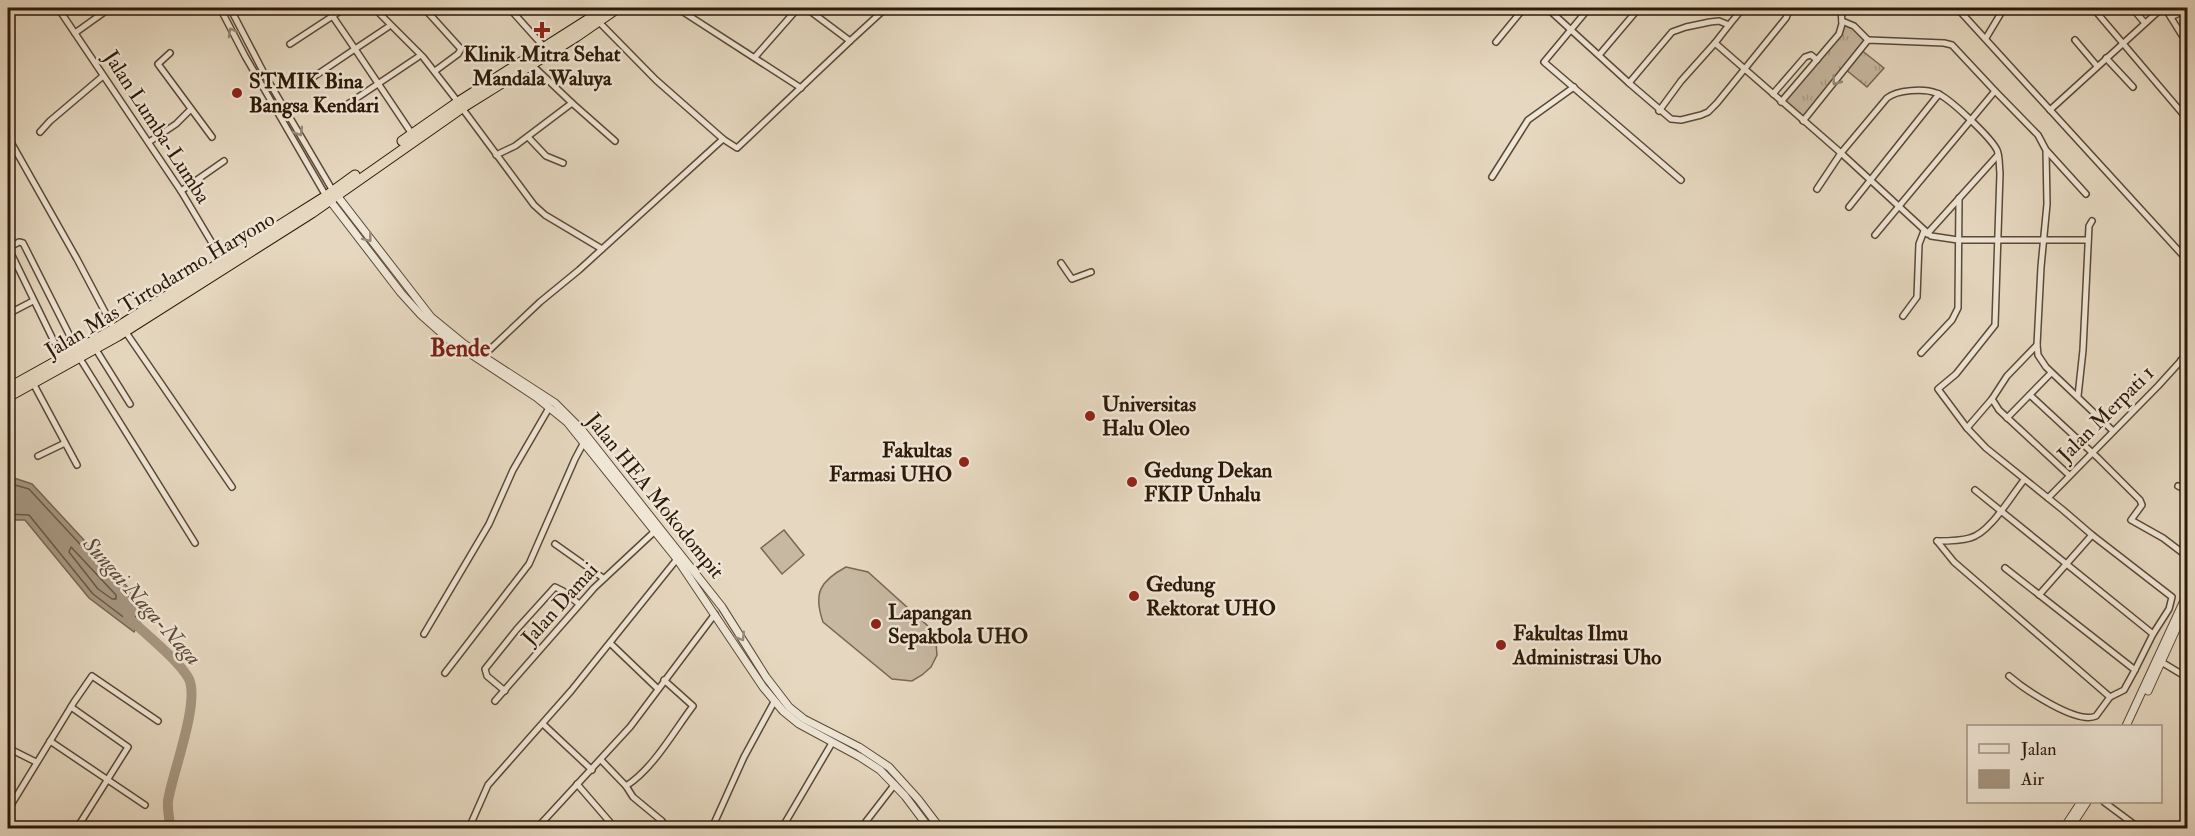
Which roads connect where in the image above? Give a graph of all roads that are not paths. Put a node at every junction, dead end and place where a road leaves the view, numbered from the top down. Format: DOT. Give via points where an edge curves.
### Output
graph roads {
  1 [pos="58,8"];
  2 [pos="110,8"];
  3 [pos="220,8"];
  4 [pos="230,8"];
  5 [pos="327,8"];
  6 [pos="345,8"];
  7 [pos="374,8"];
  8 [pos="424,8"];
  9 [pos="509,8"];
  10 [pos="606,8"];
  11 [pos="618,8"];
  12 [pos="677,8"];
  13 [pos="798,8"];
  14 [pos="806,8"];
  15 [pos="886,8"];
  16 [pos="1524,8"];
  17 [pos="1547,8"];
  18 [pos="1589,8"];
  19 [pos="1639,8"];
  20 [pos="1743,8"];
  21 [pos="1790,8"];
  22 [pos="1841,8"];
  23 [pos="1957,8"];
  24 [pos="2004,8"];
  25 [pos="2099,8"];
  26 [pos="2132,8"];
  27 [pos="2164,8"];
  28 [pos="2187,9"];
  29 [pos="332,16"];
  30 [pos="2171,17"];
  31 [pos="1842,21"];
  32 [pos="599,22"];
  33 [pos="2145,23"];
  34 [pos="1729,26"];
  35 [pos="388,27"];
  36 [pos="1571,30"];
  37 [pos="75,33"];
  38 [pos="574,34"];
  39 [pos="2183,37"];
  40 [pos="1986,38"];
  41 [pos="1868,40"];
  42 [pos="2076,40"];
  43 [pos="850,41"];
  44 [pos="1496,42"];
  45 [pos="2123,42"];
  46 [pos="1714,43"];
  47 [pos="290,44"];
  48 [pos="545,48"];
  49 [pos="355,49"];
  50 [pos="170,53"];
  51 [pos="1600,54"];
  52 [pos="418,57"];
  53 [pos="755,57"];
  54 [pos="2106,58"];
  55 [pos="1817,60"];
  56 [pos="531,64"];
  57 [pos="2097,66"];
  58 [pos="1745,68"];
  59 [pos="435,71"];
  60 [pos="104,76"];
  61 [pos="312,78"];
  62 [pos="378,82"];
  63 [pos="1629,83"];
  64 [pos="1574,87"];
  65 [pos="2133,87"];
  66 [pos="801,88"];
  67 [pos="1995,91"];
  68 [pos="1773,94"];
  69 [pos="1939,94"];
  70 [pos="1781,102"];
  71 [pos="572,103"];
  72 [pos="460,105"];
  73 [pos="191,109"];
  74 [pos="339,110"];
  75 [pos="2050,110"];
  76 [pos="1659,111"];
  77 [pos="450,112"];
  78 [pos="2187,120"];
  79 [pos="1803,121"];
  80 [pos="1970,121"];
  81 [pos="40,132"];
  82 [pos="412,134"];
  83 [pos="8,137"];
  84 [pos="212,137"];
  85 [pos="528,137"];
  86 [pos="723,139"];
  87 [pos="615,141"];
  88 [pos="149,142"];
  89 [pos="2046,150"];
  90 [pos="1841,153"];
  91 [pos="496,155"];
  92 [pos="1998,155"];
  93 [pos="224,161"];
  94 [pos="563,163"];
  95 [pos="1492,177"];
  96 [pos="1681,180"];
  97 [pos="1870,180"];
  98 [pos="1817,189"];
  99 [pos="181,190"];
  100 [pos="2086,194"];
  101 [pos="331,196"];
  102 [pos="1959,198"];
  103 [pos="1849,207"];
  104 [pos="1899,207"];
  105 [pos="2092,221"];
  106 [pos="1925,232"];
  107 [pos="1875,235"];
  108 [pos="1999,239"];
  109 [pos="2043,239"];
  110 [pos="1958,240"];
  111 [pos="2088,240"];
  112 [pos="8,248"];
  113 [pos="602,249"];
  114 [pos="2187,261"];
  115 [pos="225,263"];
  116 [pos="1060,263"];
  117 [pos="1091,272"];
  118 [pos="33,302"];
  119 [pos="414,302"];
  120 [pos="8,314"];
  121 [pos="1903,316"];
  122 [pos="119,332"];
  123 [pos="2037,345"];
  124 [pos="95,348"];
  125 [pos="78,353"];
  126 [pos="1921,353"];
  127 [pos="2187,353"];
  128 [pos="483,356"];
  129 [pos="62,358"];
  130 [pos="2181,360"];
  131 [pos="2187,368"];
  132 [pos="2052,373"];
  133 [pos="33,383"];
  134 [pos="8,388"];
  135 [pos="2030,395"];
  136 [pos="2078,396"];
  137 [pos="8,397"];
  138 [pos="1992,399"];
  139 [pos="130,404"];
  140 [pos="549,408"];
  141 [pos="2007,418"];
  142 [pos="1967,428"];
  143 [pos="2112,430"];
  144 [pos="584,442"];
  145 [pos="65,443"];
  146 [pos="2091,452"];
  147 [pos="38,456"];
  148 [pos="77,465"];
  149 [pos="608,467"];
  150 [pos="2069,475"];
  151 [pos="2024,480"];
  152 [pos="2178,486"];
  153 [pos="232,488"];
  154 [pos="1975,490"];
  155 [pos="2187,491"];
  156 [pos="2048,498"];
  157 [pos="2000,512"];
  158 [pos="654,532"];
  159 [pos="2092,536"];
  160 [pos="195,543"];
  161 [pos="555,544"];
  162 [pos="2187,557"];
  163 [pos="677,559"];
  164 [pos="2066,565"];
  165 [pos="2005,568"];
  166 [pos="603,579"];
  167 [pos="2187,592"];
  168 [pos="2039,595"];
  169 [pos="2172,600"];
  170 [pos="579,604"];
  171 [pos="2185,604"];
  172 [pos="721,606"];
  173 [pos="715,614"];
  174 [pos="2185,616"];
  175 [pos="424,634"];
  176 [pos="2153,634"];
  177 [pos="610,643"];
  178 [pos="2160,661"];
  179 [pos="2135,670"];
  180 [pos="445,673"];
  181 [pos="2008,676"];
  182 [pos="2187,678"];
  183 [pos="664,680"];
  184 [pos="658,689"];
  185 [pos="505,691"];
  186 [pos="2110,697"];
  187 [pos="495,701"];
  188 [pos="774,702"];
  189 [pos="71,707"];
  190 [pos="158,721"];
  191 [pos="543,724"];
  192 [pos="2128,725"];
  193 [pos="834,739"];
  194 [pos="50,741"];
  195 [pos="8,748"];
  196 [pos="602,760"];
  197 [pos="36,762"];
  198 [pos="592,770"];
  199 [pos="107,781"];
  200 [pos="578,784"];
  201 [pos="895,784"];
  202 [pos="626,786"];
  203 [pos="2079,803"];
  204 [pos="2086,803"];
  205 [pos="2107,803"];
  206 [pos="145,805"];
  207 [pos="8,810"];
  208 [pos="662,821"];
  209 [pos="471,826"];
  210 [pos="544,826"];
  211 [pos="77,828"];
  212 [pos="478,828"];
  213 [pos="537,828"];
  214 [pos="615,828"];
  215 [pos="712,828"];
  216 [pos="782,828"];
  217 [pos="861,828"];
  218 [pos="929,828"];
  219 [pos="939,828"];
  220 [pos="2064,828"];
  221 [pos="2070,828"];
  222 [pos="2139,828"];
  1 -- 37 [label="street, Jalan Lumba-Lumba"];
  2 -- 37 [label="street"];
  101 -- 3 [label="street, one-way"];
  4 -- 101 [label="street, one-way"];
  5 -- 29 [label="street"];
  6 -- 29 [label="street"];
  7 -- 59 [label="street"];
  8 -- 59 [label="street" via="461,49"];
  9 -- 48 [label="street"];
  10 -- 38 [label="highway"];
  11 -- 32 [label="highway"];
  12 -- 53 [label="street"];
  13 -- 53 [label="street"];
  14 -- 43 [label="street"];
  15 -- 43 [label="street"];
  16 -- 44 [label="street"];
  17 -- 36 [label="street"];
  18 -- 36 [label="street"];
  19 -- 51 [label="street"];
  20 -- 34 [label="street"];
  21 -- 58 [label="street"];
  22 -- 31 [label="street"];
  23 -- 40 [label="street"];
  24 -- 40 [label="street"];
  25 -- 45 [label="street" via="2098,14"];
  26 -- 33 [label="street"];
  27 -- 30 [label="street"];
  27 -- 33 [label="street"];
  28 -- 30 [label="street"];
  29 -- 47 [label="street"];
  29 -- 49 [label="street"];
  30 -- 39 [label="street"];
  31 -- 41 [label="street" via="1854,26"];
  31 -- 55 [label="street" via="1839,34"];
  32 -- 38 [label="highway"];
  32 -- 86 [label="street" via="656,80"];
  33 -- 45 [label="street"];
  34 -- 46 [label="street"];
  34 -- 63 [label="street" via="1719,21 1672,32"];
  35 -- 49 [label="street"];
  36 -- 51 [label="street"];
  36 -- 64 [label="street" via="1544,62"];
  37 -- 60 [label="street, Jalan Lumba-Lumba"];
  38 -- 48 [label="highway"];
  38 -- 56 [label="highway"];
  40 -- 75 [label="street"];
  41 -- 67 [label="street" via="1952,45"];
  41 -- 79 [label="street, one-way"];
  42 -- 57 [label="street"];
  43 -- 66 [label="street"];
  45 -- 54 [label="street"];
  45 -- 78 [label="street"];
  46 -- 58 [label="street"];
  46 -- 76 [label="street"];
  48 -- 72 [label="highway"];
  49 -- 61 [label="street"];
  49 -- 62 [label="street"];
  50 -- 73 [label="street" via="158,64"];
  51 -- 63 [label="street"];
  52 -- 62 [label="street"];
  53 -- 66 [label="street"];
  54 -- 57 [label="street"];
  54 -- 65 [label="street"];
  55 -- 68 [label="street" via="1811,55 1805,57"];
  55 -- 70 [label="street"];
  56 -- 71 [label="street"];
  56 -- 72 [label="highway"];
  57 -- 75 [label="street"];
  58 -- 68 [label="street"];
  58 -- 76 [label="street" via="1708,112 1677,120"];
  59 -- 72 [label="street"];
  60 -- 81 [label="street"];
  60 -- 88 [label="street, Jalan Lumba-Lumba"];
  62 -- 74 [label="street"];
  62 -- 82 [label="street"];
  63 -- 76 [label="street"];
  64 -- 95 [label="street" via="1528,120"];
  64 -- 96 [label="street"];
  66 -- 86 [label="street" via="739,147"];
  67 -- 80 [label="street"];
  67 -- 89 [label="street" via="2038,135"];
  68 -- 70 [label="street"];
  69 -- 80 [label="street"];
  69 -- 90 [label="street" via="1889,96"];
  69 -- 97 [label="street"];
  70 -- 79 [label="street"];
  71 -- 85 [label="street"];
  71 -- 87 [label="street"];
  72 -- 77 [label="highway"];
  72 -- 91 [label="street"];
  73 -- 84 [label="street"];
  73 -- 88 [label="street"];
  75 -- 114 [label="street"];
  77 -- 82 [label="highway"];
  77 -- 101 [label="highway"];
  79 -- 90 [label="street"];
  80 -- 92 [label="street"];
  80 -- 104 [label="street"];
  82 -- 101 [label="highway"];
  83 -- 122 [label="street"];
  85 -- 91 [label="street"];
  85 -- 94 [label="street" via="546,156"];
  86 -- 113 [label="street"];
  88 -- 99 [label="street, Jalan Lumba-Lumba"];
  89 -- 100 [label="street"];
  89 -- 109 [label="street"];
  90 -- 97 [label="street"];
  90 -- 98 [label="street"];
  91 -- 113 [label="street" via="537,208"];
  92 -- 102 [label="street"];
  92 -- 108 [label="street"];
  93 -- 99 [label="street"];
  97 -- 103 [label="street"];
  97 -- 104 [label="street"];
  99 -- 115 [label="street, Jalan Lumba-Lumba"];
  101 -- 115 [label="highway, Jalan Mas Tirtodarmo Haryono"];
  101 -- 119 [label="street, Jalan HEA Mokodompit"];
  102 -- 106 [label="street"];
  102 -- 110 [label="street"];
  104 -- 106 [label="street"];
  104 -- 107 [label="street"];
  105 -- 111 [label="street"];
  106 -- 110 [label="street"];
  106 -- 121 [label="street" via="1919,244 1917,297"];
  108 -- 109 [label="street"];
  108 -- 110 [label="street"];
  108 -- 142 [label="street" via="1995,325 1956,374 1938,389"];
  109 -- 111 [label="street"];
  109 -- 123 [label="street"];
  110 -- 126 [label="street" via="1957,312"];
  111 -- 136 [label="street"];
  112 -- 118 [label="street"];
  112 -- 125 [label="street" via="23,243"];
  113 -- 128 [label="street"];
  115 -- 122 [label="highway, Jalan Mas Tirtodarmo Haryono"];
  116 -- 117 [label="street" via="1072,279"];
  118 -- 120 [label="street"];
  118 -- 129 [label="street"];
  119 -- 128 [label="street, Jalan HEA Mokodompit"];
  119 -- 140 [label="street, Jalan HEA Mokodompit" via="448,339"];
  122 -- 124 [label="highway, Jalan Mas Tirtodarmo Haryono"];
  122 -- 125 [label="highway, Jalan Mas Tirtodarmo Haryono"];
  122 -- 153 [label="street"];
  123 -- 132 [label="street" via="2041,360"];
  123 -- 138 [label="street" via="2007,376"];
  124 -- 125 [label="highway, Jalan Mas Tirtodarmo Haryono"];
  124 -- 139 [label="street"];
  125 -- 129 [label="highway, Jalan Mas Tirtodarmo Haryono"];
  125 -- 133 [label="highway, Jalan Mas Tirtodarmo Haryono"];
  125 -- 160 [label="street"];
  127 -- 130 [label="street, Jalan Merpati 1"];
  128 -- 149 [label="street, Jalan HEA Mokodompit" via="555,403 582,430"];
  129 -- 134 [label="highway, Jalan Mas Tirtodarmo Haryono"];
  130 -- 131 [label="street"];
  130 -- 143 [label="street, Jalan Merpati 1"];
  132 -- 135 [label="street"];
  132 -- 136 [label="street"];
  133 -- 137 [label="highway, Jalan Mas Tirtodarmo Haryono"];
  133 -- 145 [label="street"];
  135 -- 141 [label="street"];
  135 -- 146 [label="street"];
  136 -- 143 [label="street"];
  138 -- 141 [label="street"];
  138 -- 142 [label="street"];
  140 -- 144 [label="street, Jalan HEA Mokodompit"];
  140 -- 175 [label="street" via="513,470 489,524"];
  141 -- 150 [label="street"];
  142 -- 151 [label="street"];
  143 -- 146 [label="street, Jalan Merpati 1"];
  144 -- 149 [label="street, Jalan HEA Mokodompit"];
  144 -- 180 [label="street" via="529,564"];
  145 -- 147 [label="street"];
  145 -- 148 [label="street"];
  146 -- 150 [label="street, Jalan Merpati 1"];
  146 -- 162 [label="street" via="2140,500 2141,508 2131,520"];
  149 -- 158 [label="street, Jalan HEA Mokodompit"];
  149 -- 172 [label="street, Jalan HEA Mokodompit"];
  150 -- 156 [label="street, Jalan Merpati 1"];
  151 -- 156 [label="street"];
  151 -- 157 [label="street"];
  152 -- 155 [label="street"];
  154 -- 157 [label="street"];
  156 -- 159 [label="street"];
  157 -- 164 [label="street"];
  157 -- 186 [label="street" via="1974,537 1937,541 1954,562"];
  158 -- 163 [label="street, Jalan HEA Mokodompit"];
  158 -- 166 [label="street, Jalan Damai"];
  159 -- 164 [label="street"];
  159 -- 169 [label="street"];
  161 -- 166 [label="street"];
  163 -- 173 [label="street, Jalan HEA Mokodompit"];
  163 -- 177 [label="street"];
  164 -- 168 [label="street"];
  164 -- 176 [label="street"];
  165 -- 168 [label="street"];
  166 -- 170 [label="street, Jalan Damai"];
  167 -- 171 [label="street"];
  168 -- 179 [label="street"];
  169 -- 171 [label="street"];
  169 -- 176 [label="street"];
  170 -- 185 [label="street, Jalan Damai"];
  170 -- 185 [label="street" via="555,587 517,629 485,669"];
  171 -- 174 [label="street"];
  171 -- 178 [label="street"];
  172 -- 173 [label="street"];
  172 -- 193 [label="street, Jalan HEA Mokodompit, one-way" via="781,699"];
  173 -- 183 [label="street"];
  173 -- 188 [label="street, Jalan HEA Mokodompit"];
  174 -- 178 [label="street"];
  176 -- 179 [label="street"];
  177 -- 184 [label="street"];
  177 -- 191 [label="street"];
  178 -- 182 [label="street"];
  178 -- 192 [label="street"];
  179 -- 186 [label="street" via="2124,690"];
  181 -- 186 [label="street" via="2047,703 2086,718 2096,716"];
  183 -- 184 [label="street"];
  183 -- 202 [label="street" via="693,705 663,748"];
  184 -- 196 [label="street"];
  185 -- 187 [label="street, Jalan Damai"];
  188 -- 193 [label="street, Jalan HEA Mokodompit" via="794,721"];
  188 -- 215 [label="street"];
  189 -- 190 [label="street" via="94,675"];
  189 -- 194 [label="street"];
  189 -- 199 [label="street" via="128,747"];
  191 -- 198 [label="street"];
  191 -- 209 [label="street" via="488,785"];
  193 -- 201 [label="street, Jalan HEA Mokodompit"];
  193 -- 216 [label="street"];
  193 -- 219 [label="street, Jalan HEA Mokodompit" via="889,767"];
  194 -- 197 [label="street"];
  194 -- 199 [label="street"];
  195 -- 197 [label="street"];
  196 -- 198 [label="street"];
  196 -- 202 [label="street"];
  197 -- 207 [label="street"];
  198 -- 200 [label="street"];
  199 -- 206 [label="street"];
  199 -- 211 [label="street"];
  200 -- 210 [label="street"];
  200 -- 214 [label="street"];
  201 -- 217 [label="street"];
  201 -- 218 [label="street, Jalan HEA Mokodompit"];
  202 -- 208 [label="street" via="633,797"];
  203 -- 220 [label="street"];
  204 -- 221 [label="street"];
  205 -- 222 [label="street"];
  209 -- 212 [label="street"];
  210 -- 213 [label="street"];
}
